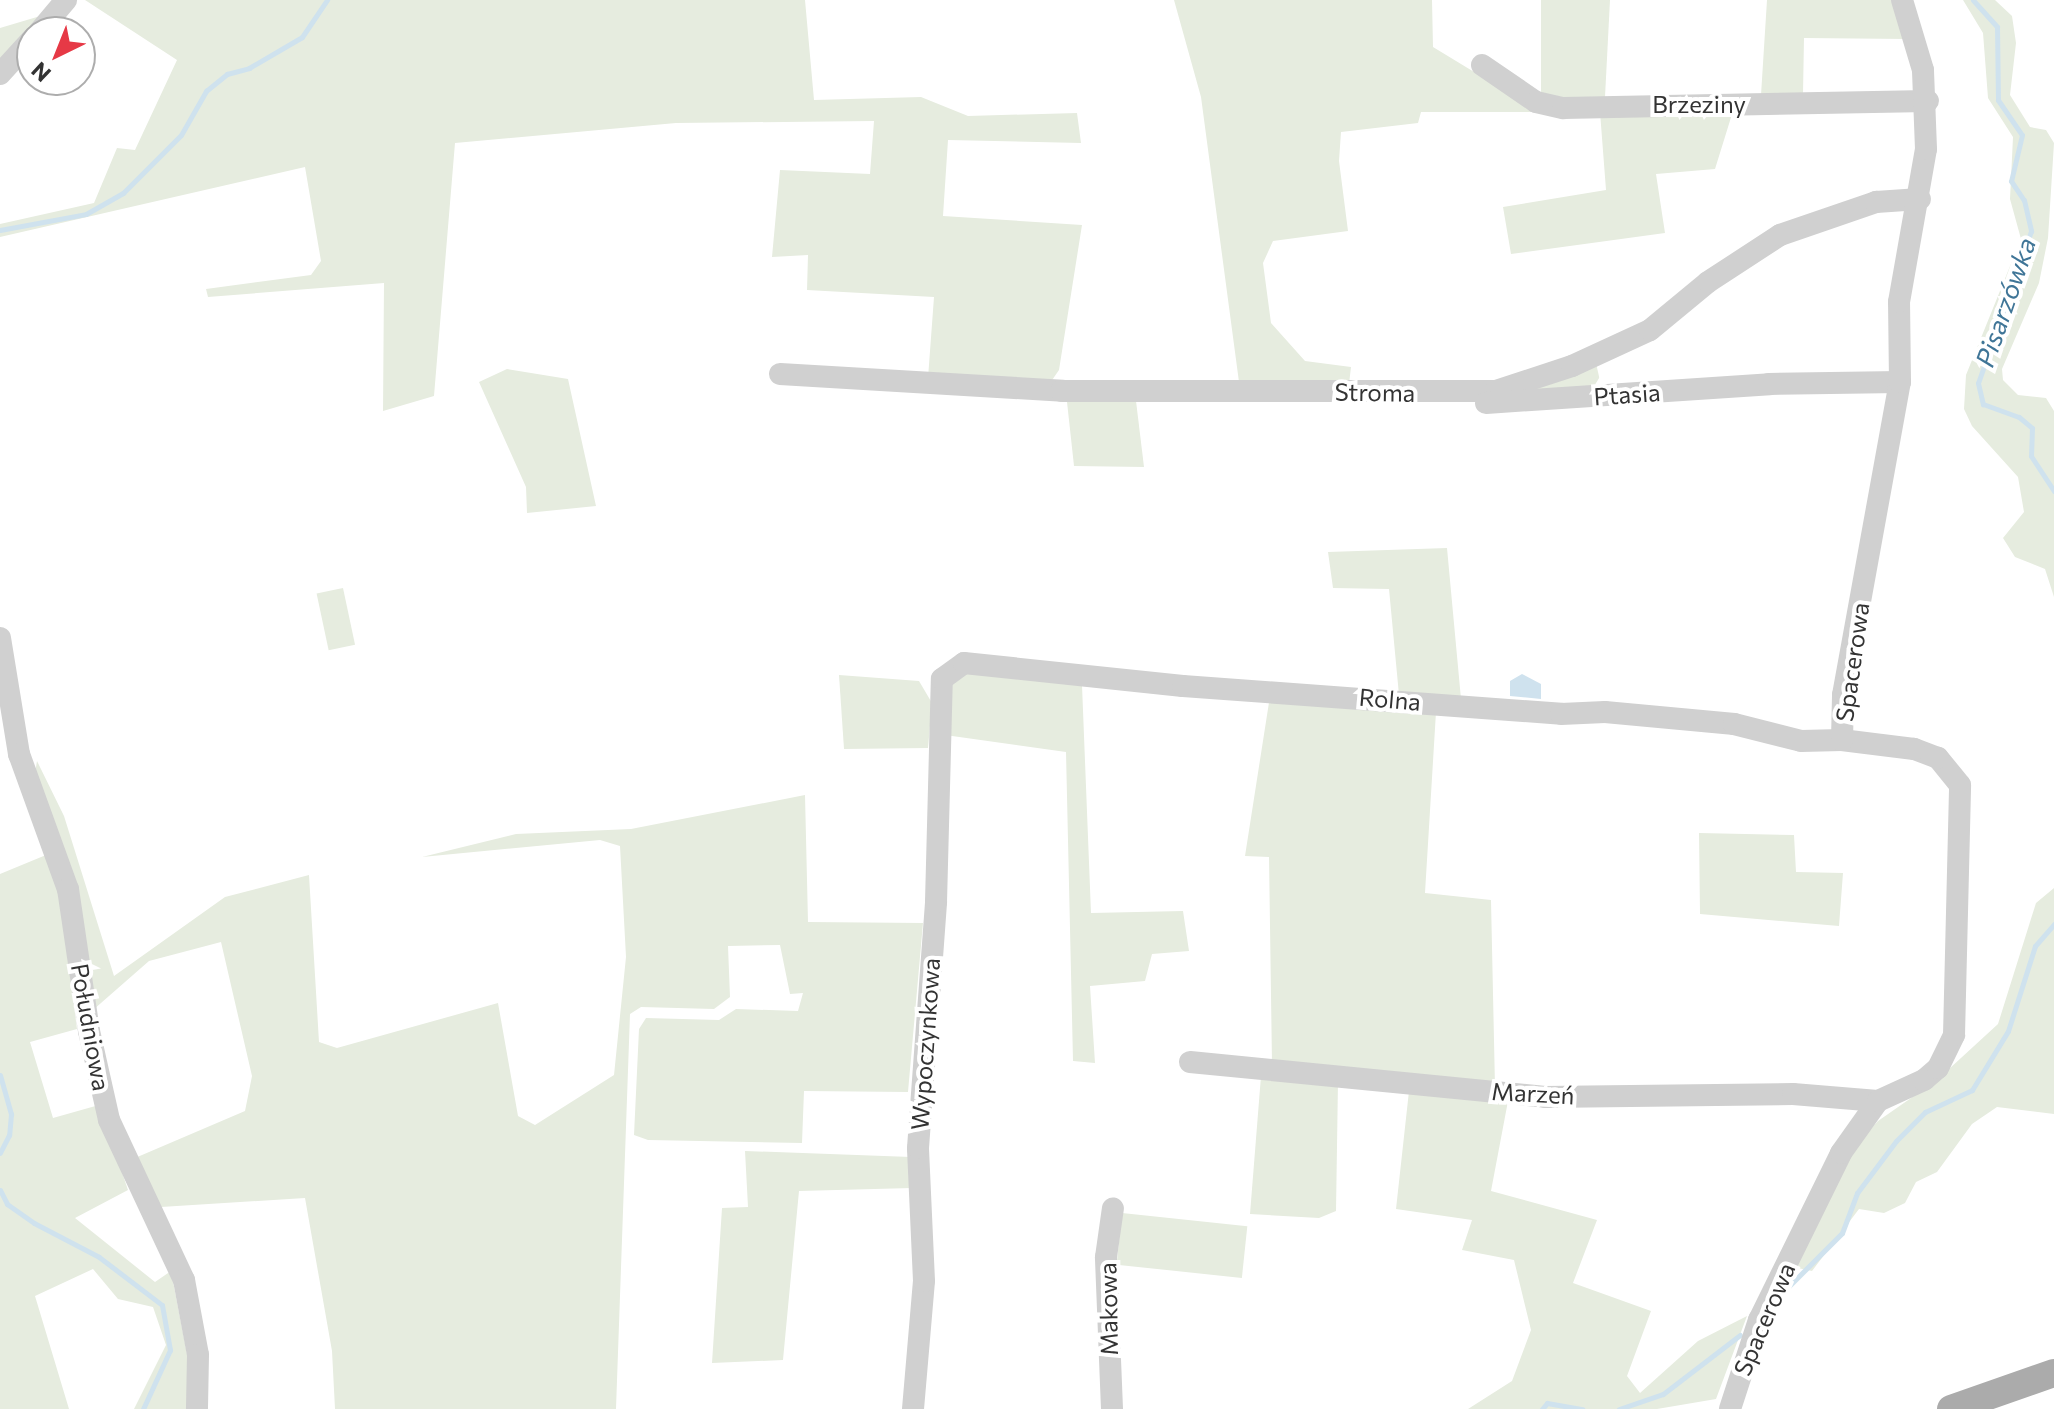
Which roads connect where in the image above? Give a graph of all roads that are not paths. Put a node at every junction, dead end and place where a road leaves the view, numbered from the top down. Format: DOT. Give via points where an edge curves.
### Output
graph roads {
  1 [pos="66,0"];
  2 [pos="1902,0"];
  3 [pos="52,16"];
  4 [pos="16,56"];
  5 [pos="1482,65"];
  6 [pos="0,74"];
  7 [pos="1928,101"];
  8 [pos="1920,199"];
  9 [pos="780,374"];
  10 [pos="1900,382"];
  11 [pos="1354,404"];
  12 [pos="0,638"];
  13 [pos="942,679"];
  14 [pos="1842,740"];
  15 [pos="1190,1062"];
  16 [pos="1878,1101"];
  17 [pos="1113,1208"];
  18 [pos="2054,1373"];
  19 [pos="197,1409"];
  20 [pos="913,1409"];
  21 [pos="1112,1409"];
  22 [pos="1730,1409"];
  23 [pos="1951,1409"];
  1 -- 3 [label="street"];
  2 -- 7 [label="street, Spacerowa"];
  4 -- 6 [label="street"];
  5 -- 7 [label="street, Brzeziny" via="1536,102 1563,108"];
  7 -- 8 [label="street, Spacerowa"];
  8 -- 9 [label="street, Stroma" via="1876,202 1780,235 1708,282 1650,330 1572,366 1496,391 1062,391"];
  8 -- 10 [label="street, Spacerowa" via="1899,302"];
  10 -- 11 [label="street, Ptasia" via="1769,384 1482,403"];
  10 -- 14 [label="street, Spacerowa" via="1843,695"];
  12 -- 19 [label="street, Południowa" via="19,754 68,889 89,1031 109,1120 184,1280 198,1355"];
  13 -- 14 [label="street, Rolna" via="964,663 1183,686 1561,714 1605,712 1734,724 1801,741"];
  13 -- 20 [label="street, Wypoczynkowa" via="936,902 918,1148 924,1281"];
  14 -- 16 [label="street, Spacerowa" via="1914,749 1938,758 1953,771 1963,805 1949,1053 1924,1080"];
  15 -- 16 [label="street, Marzeń" via="1545,1097 1793,1094"];
  16 -- 22 [label="street, Spacerowa" via="1841,1153 1766,1306"];
  17 -- 21 [label="street, Makowa" via="1106,1257"];
  18 -- 23 [label="main road"];
}
